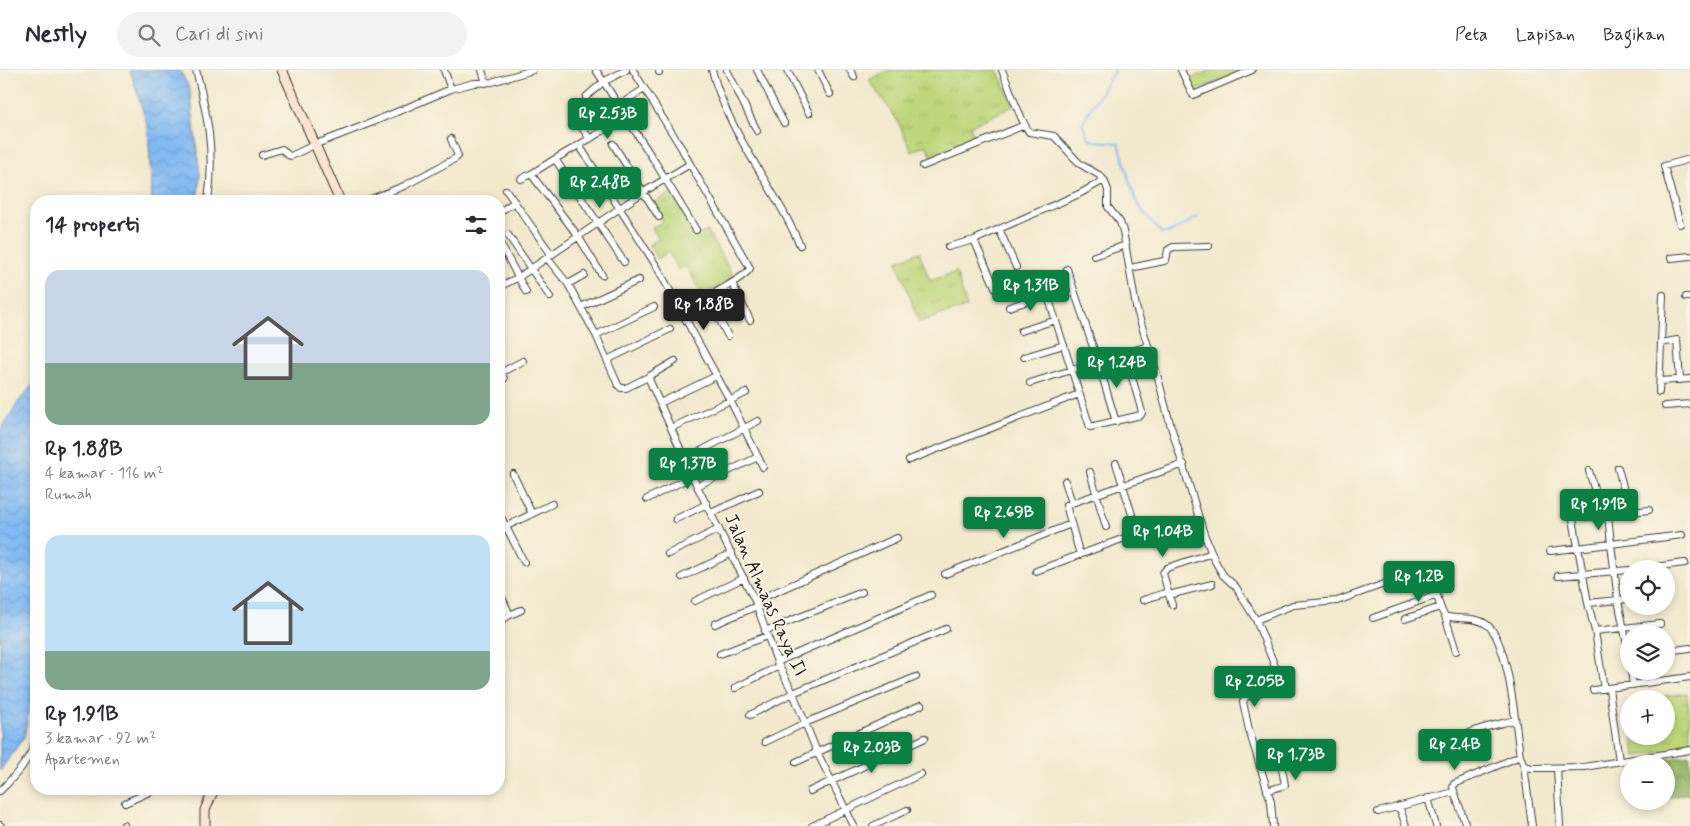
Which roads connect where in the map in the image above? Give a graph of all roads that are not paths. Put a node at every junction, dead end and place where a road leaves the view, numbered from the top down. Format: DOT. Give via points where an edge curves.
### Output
graph roads {
  1 [pos="196,70"];
  2 [pos="444,70"];
  3 [pos="482,70"];
  4 [pos="533,70"];
  5 [pos="596,70"];
  6 [pos="626,70"];
  7 [pos="633,70"];
  8 [pos="712,70"];
  9 [pos="727,70"];
  10 [pos="758,70"];
  11 [pos="787,70"];
  12 [pos="818,70"];
  13 [pos="850,70"];
  14 [pos="1002,70"];
  15 [pos="1181,70"];
  16 [pos="1252,70"];
  17 [pos="283,71"];
  18 [pos="854,77"];
  19 [pos="603,82"];
  20 [pos="486,83"];
  21 [pos="451,89"];
  22 [pos="644,89"];
  23 [pos="830,94"];
  24 [pos="586,97"];
  25 [pos="618,106"];
  26 [pos="809,112"];
  27 [pos="572,114"];
  28 [pos="626,117"];
  29 [pos="599,118"];
  30 [pos="784,123"];
  31 [pos="1025,125"];
  32 [pos="756,131"];
  33 [pos="452,139"];
  34 [pos="590,139"];
  35 [pos="613,144"];
  36 [pos="314,145"];
  37 [pos="579,145"];
  38 [pos="262,155"];
  39 [pos="555,159"];
  40 [pos="1690,159"];
  41 [pos="690,164"];
  42 [pos="923,166"];
  43 [pos="530,174"];
  44 [pos="665,178"];
  45 [pos="521,180"];
  46 [pos="1104,180"];
  47 [pos="506,190"];
  48 [pos="642,193"];
  49 [pos="209,195"];
  50 [pos="337,195"];
  51 [pos="381,195"];
  52 [pos="515,202"];
  53 [pos="505,208"];
  54 [pos="620,208"];
  55 [pos="659,218"];
  56 [pos="598,222"];
  57 [pos="1680,224"];
  58 [pos="999,229"];
  59 [pos="696,230"];
  60 [pos="508,235"];
  61 [pos="578,236"];
  62 [pos="974,240"];
  63 [pos="800,245"];
  64 [pos="1126,245"];
  65 [pos="1209,246"];
  66 [pos="948,247"];
  67 [pos="505,252"];
  68 [pos="549,256"];
  69 [pos="1094,256"];
  70 [pos="1690,256"];
  71 [pos="1671,258"];
  72 [pos="624,262"];
  73 [pos="1016,267"];
  74 [pos="1130,268"];
  75 [pos="531,269"];
  76 [pos="1067,269"];
  77 [pos="584,275"];
  78 [pos="602,275"];
  79 [pos="519,277"];
  80 [pos="639,280"];
  81 [pos="732,283"];
  82 [pos="505,284"];
  83 [pos="568,284"];
  84 [pos="1044,284"];
  85 [pos="996,289"];
  86 [pos="526,292"];
  87 [pos="1662,295"];
  88 [pos="707,296"];
  89 [pos="1048,296"];
  90 [pos="550,297"];
  91 [pos="581,307"];
  92 [pos="654,307"];
  93 [pos="1009,308"];
  94 [pos="681,311"];
  95 [pos="750,320"];
  96 [pos="1056,320"];
  97 [pos="670,329"];
  98 [pos="1021,331"];
  99 [pos="596,336"];
  100 [pos="728,336"];
  101 [pos="1661,343"];
  102 [pos="1064,345"];
  103 [pos="1148,346"];
  104 [pos="1124,353"];
  105 [pos="1024,357"];
  106 [pos="607,360"];
  107 [pos="675,360"];
  108 [pos="523,361"];
  109 [pos="1098,362"];
  110 [pos="505,370"];
  111 [pos="1072,370"];
  112 [pos="716,376"];
  113 [pos="648,377"];
  114 [pos="1690,379"];
  115 [pos="1680,380"];
  116 [pos="1660,381"];
  117 [pos="1030,382"];
  118 [pos="1659,392"];
  119 [pos="746,393"];
  120 [pos="1079,394"];
  121 [pos="730,402"];
  122 [pos="660,403"];
  123 [pos="1690,404"];
  124 [pos="1665,406"];
  125 [pos="758,421"];
  126 [pos="1116,422"];
  127 [pos="671,428"];
  128 [pos="743,429"];
  129 [pos="758,457"];
  130 [pos="685,459"];
  131 [pos="909,460"];
  132 [pos="1116,463"];
  133 [pos="1184,464"];
  134 [pos="763,467"];
  135 [pos="1618,468"];
  136 [pos="1589,471"];
  137 [pos="1090,472"];
  138 [pos="513,474"];
  139 [pos="693,476"];
  140 [pos="1065,481"];
  141 [pos="1124,485"];
  142 [pos="698,486"];
  143 [pos="759,491"];
  144 [pos="1096,494"];
  145 [pos="1624,494"];
  146 [pos="647,499"];
  147 [pos="1598,502"];
  148 [pos="1072,503"];
  149 [pos="552,504"];
  150 [pos="706,504"];
  151 [pos="1587,506"];
  152 [pos="1649,510"];
  153 [pos="1630,512"];
  154 [pos="711,513"];
  155 [pos="532,514"];
  156 [pos="1608,515"];
  157 [pos="1587,517"];
  158 [pos="1133,518"];
  159 [pos="676,519"];
  160 [pos="1573,519"];
  161 [pos="1071,524"];
  162 [pos="505,527"];
  163 [pos="1106,527"];
  164 [pos="719,529"];
  165 [pos="505,533"];
  166 [pos="1138,533"];
  167 [pos="1682,535"];
  168 [pos="897,538"];
  169 [pos="1611,544"];
  170 [pos="1578,548"];
  171 [pos="1550,552"];
  172 [pos="732,553"];
  173 [pos="1212,553"];
  174 [pos="668,554"];
  175 [pos="1080,555"];
  176 [pos="524,562"];
  177 [pos="1685,564"];
  178 [pos="1675,565"];
  179 [pos="1036,571"];
  180 [pos="1620,571"];
  181 [pos="1614,572"];
  182 [pos="945,574"];
  183 [pos="1583,575"];
  184 [pos="1558,576"];
  185 [pos="682,577"];
  186 [pos="744,578"];
  187 [pos="1212,584"];
  188 [pos="862,592"];
  189 [pos="1168,594"];
  190 [pos="931,595"];
  191 [pos="1437,595"];
  192 [pos="1143,600"];
  193 [pos="1618,600"];
  194 [pos="695,601"];
  195 [pos="1588,603"];
  196 [pos="505,604"];
  197 [pos="756,604"];
  198 [pos="1172,605"];
  199 [pos="1440,607"];
  200 [pos="521,610"];
  201 [pos="510,614"];
  202 [pos="1445,616"];
  203 [pos="505,618"];
  204 [pos="1373,618"];
  205 [pos="1405,619"];
  206 [pos="1256,620"];
  207 [pos="715,624"];
  208 [pos="1660,624"];
  209 [pos="1624,625"];
  210 [pos="1651,625"];
  211 [pos="1620,628"];
  212 [pos="946,629"];
  213 [pos="1595,631"];
  214 [pos="766,634"];
  215 [pos="1690,648"];
  216 [pos="1675,650"];
  217 [pos="1456,651"];
  218 [pos="720,654"];
  219 [pos="778,664"];
  220 [pos="916,677"];
  221 [pos="1690,677"];
  222 [pos="1632,680"];
  223 [pos="1633,685"];
  224 [pos="735,688"];
  225 [pos="1606,688"];
  226 [pos="1593,690"];
  227 [pos="793,693"];
  228 [pos="920,705"];
  229 [pos="750,715"];
  230 [pos="1515,720"];
  231 [pos="805,723"];
  232 [pos="925,738"];
  233 [pos="765,742"];
  234 [pos="1453,743"];
  235 [pos="1299,748"];
  236 [pos="1690,750"];
  237 [pos="817,752"];
  238 [pos="30,755"];
  239 [pos="1520,756"];
  240 [pos="1619,761"];
  241 [pos="796,762"];
  242 [pos="1524,766"];
  243 [pos="1557,768"];
  244 [pos="922,774"];
  245 [pos="832,780"];
  246 [pos="0,791"];
  247 [pos="810,791"];
  248 [pos="1267,791"];
  249 [pos="1454,792"];
  250 [pos="143,795"];
  251 [pos="211,795"];
  252 [pos="1428,798"];
  253 [pos="126,803"];
  254 [pos="1399,806"];
  255 [pos="845,809"];
  256 [pos="907,810"];
  257 [pos="1378,812"];
  258 [pos="205,826"];
  259 [pos="812,826"];
  260 [pos="854,826"];
  261 [pos="873,826"];
  262 [pos="1273,826"];
  263 [pos="1406,826"];
  264 [pos="1436,826"];
  265 [pos="1466,826"];
  266 [pos="1532,826"];
  267 [pos="1560,826"];
  1 -- 49 [label="street" via="206,109 212,160"];
  2 -- 21 [label="street"];
  3 -- 20 [label="street"];
  4 -- 20 [label="street"];
  5 -- 19 [label="street"];
  6 -- 19 [label="street"];
  7 -- 22 [label="street"];
  8 -- 63 [label="street" via="722,102"];
  9 -- 32 [label="street"];
  10 -- 30 [label="street"];
  11 -- 26 [label="street"];
  12 -- 23 [label="street"];
  13 -- 18 [label="street"];
  14 -- 31 [label="street"];
  15 -- 16 [label="street" via="1192,95"];
  17 -- 36 [label="street"];
  19 -- 24 [label="street"];
  19 -- 25 [label="street"];
  20 -- 21 [label="street"];
  21 -- 36 [label="street"];
  22 -- 25 [label="street"];
  22 -- 41 [label="street"];
  25 -- 28 [label="street"];
  25 -- 29 [label="street"];
  27 -- 34 [label="street"];
  28 -- 34 [label="street"];
  28 -- 44 [label="street"];
  31 -- 42 [label="street"];
  31 -- 46 [label="street" via="1029,132 1054,136 1080,164"];
  33 -- 51 [label="street" via="456,158"];
  34 -- 37 [label="street"];
  35 -- 48 [label="street"];
  36 -- 38 [label="street" via="291,156 282,149"];
  36 -- 50 [label="street"];
  37 -- 39 [label="street"];
  37 -- 54 [label="street"];
  39 -- 43 [label="street"];
  39 -- 56 [label="street"];
  40 -- 57 [label="street" via="1664,166"];
  41 -- 44 [label="street"];
  41 -- 81 [label="street" via="750,268"];
  43 -- 45 [label="street"];
  43 -- 61 [label="street"];
  44 -- 48 [label="street"];
  44 -- 59 [label="street"];
  46 -- 58 [label="street"];
  46 -- 64 [label="street" via="1108,207 1120,222"];
  47 -- 52 [label="street"];
  48 -- 54 [label="street"];
  48 -- 55 [label="street"];
  52 -- 53 [label="street"];
  52 -- 68 [label="street"];
  54 -- 56 [label="street"];
  54 -- 94 [label="street"];
  56 -- 61 [label="street"];
  56 -- 72 [label="street"];
  58 -- 62 [label="street"];
  58 -- 73 [label="street"];
  60 -- 75 [label="street"];
  61 -- 68 [label="street"];
  61 -- 78 [label="street"];
  62 -- 66 [label="street"];
  62 -- 85 [label="street"];
  64 -- 69 [label="street"];
  64 -- 74 [label="street"];
  65 -- 74 [label="street" via="1173,247 1168,250 1164,261"];
  67 -- 79 [label="street"];
  68 -- 75 [label="street"];
  68 -- 83 [label="street"];
  70 -- 71 [label="street"];
  74 -- 103 [label="street" via="1136,306"];
  75 -- 79 [label="street"];
  75 -- 90 [label="street"];
  76 -- 109 [label="street"];
  77 -- 83 [label="street"];
  79 -- 82 [label="street"];
  79 -- 86 [label="street"];
  80 -- 91 [label="street"];
  81 -- 88 [label="street"];
  81 -- 95 [label="street"];
  83 -- 91 [label="street"];
  84 -- 89 [label="street"];
  87 -- 101 [label="street"];
  88 -- 94 [label="street"];
  88 -- 100 [label="street"];
  89 -- 93 [label="street"];
  89 -- 96 [label="street"];
  91 -- 99 [label="street"];
  92 -- 99 [label="street"];
  94 -- 112 [label="street"];
  96 -- 98 [label="street"];
  96 -- 102 [label="street"];
  97 -- 106 [label="street"];
  99 -- 106 [label="street"];
  101 -- 115 [label="street" via="1676,340"];
  101 -- 116 [label="street"];
  102 -- 105 [label="street"];
  102 -- 111 [label="street"];
  103 -- 104 [label="street"];
  103 -- 133 [label="street"];
  104 -- 109 [label="street"];
  104 -- 126 [label="street" via="1142,412 1137,417"];
  106 -- 113 [label="street" via="622,388"];
  107 -- 113 [label="street"];
  108 -- 110 [label="street"];
  109 -- 111 [label="street"];
  109 -- 126 [label="street"];
  111 -- 117 [label="street"];
  111 -- 120 [label="street"];
  112 -- 121 [label="street"];
  112 -- 122 [label="street"];
  113 -- 122 [label="street, Jalan Almaas Raya II"];
  114 -- 115 [label="street"];
  115 -- 116 [label="street"];
  116 -- 118 [label="street"];
  119 -- 121 [label="street"];
  120 -- 126 [label="street" via="1090,427"];
  120 -- 131 [label="street"];
  121 -- 127 [label="street"];
  121 -- 128 [label="street"];
  122 -- 127 [label="street, Jalan Almaas Raya II"];
  123 -- 124 [label="street"];
  125 -- 128 [label="street"];
  127 -- 130 [label="street, Jalan Almaas Raya II"];
  128 -- 129 [label="street"];
  128 -- 130 [label="street"];
  129 -- 134 [label="street"];
  129 -- 142 [label="street"];
  130 -- 139 [label="street, Jalan Almaas Raya II"];
  132 -- 141 [label="street"];
  133 -- 141 [label="street"];
  133 -- 173 [label="street"];
  135 -- 145 [label="street"];
  136 -- 147 [label="street"];
  137 -- 144 [label="street"];
  138 -- 155 [label="street"];
  139 -- 142 [label="street, Jalan Almaas Raya II"];
  139 -- 146 [label="street"];
  140 -- 148 [label="street"];
  141 -- 144 [label="street"];
  141 -- 158 [label="street"];
  142 -- 150 [label="street, Jalan Almaas Raya II"];
  143 -- 154 [label="street"];
  144 -- 148 [label="street"];
  144 -- 163 [label="street"];
  145 -- 147 [label="street"];
  145 -- 153 [label="street"];
  147 -- 151 [label="street"];
  148 -- 161 [label="street" via="1066,505"];
  149 -- 155 [label="street"];
  150 -- 154 [label="street, Jalan Almaas Raya II"];
  150 -- 159 [label="street"];
  152 -- 153 [label="street"];
  153 -- 156 [label="street"];
  154 -- 164 [label="street, Jalan Almaas Raya II"];
  155 -- 162 [label="street"];
  156 -- 157 [label="street"];
  156 -- 169 [label="street"];
  160 -- 170 [label="street"];
  161 -- 175 [label="street"];
  161 -- 182 [label="street"];
  164 -- 172 [label="street, Jalan Almaas Raya II"];
  164 -- 174 [label="street"];
  165 -- 176 [label="street"];
  166 -- 175 [label="street"];
  167 -- 169 [label="street"];
  168 -- 197 [label="street"];
  169 -- 170 [label="street"];
  169 -- 181 [label="street"];
  170 -- 171 [label="street"];
  170 -- 183 [label="street"];
  172 -- 185 [label="street"];
  172 -- 186 [label="street, Jalan Almaas Raya II"];
  173 -- 189 [label="street" via="1164,570"];
  173 -- 206 [label="street" via="1223,575 1236,587"];
  175 -- 179 [label="street"];
  177 -- 178 [label="street"];
  180 -- 181 [label="street"];
  181 -- 183 [label="street"];
  181 -- 193 [label="street"];
  183 -- 184 [label="street"];
  183 -- 195 [label="street"];
  186 -- 194 [label="street"];
  186 -- 197 [label="street, Jalan Almaas Raya II"];
  187 -- 189 [label="street"];
  188 -- 214 [label="street"];
  189 -- 192 [label="street"];
  189 -- 198 [label="street"];
  190 -- 219 [label="street"];
  191 -- 199 [label="street"];
  191 -- 204 [label="street"];
  191 -- 206 [label="street" via="1430,577 1396,580 1344,600 1293,604"];
  193 -- 195 [label="street"];
  193 -- 209 [label="street"];
  195 -- 213 [label="street"];
  196 -- 201 [label="street"];
  197 -- 207 [label="street"];
  197 -- 214 [label="street, Jalan Almaas Raya II"];
  199 -- 202 [label="street"];
  199 -- 205 [label="street"];
  200 -- 201 [label="street"];
  201 -- 203 [label="street"];
  202 -- 217 [label="street"];
  202 -- 230 [label="street" via="1482,622 1491,628 1507,667"];
  206 -- 248 [label="street" via="1282,684 1246,697 1243,702"];
  208 -- 210 [label="street"];
  211 -- 213 [label="street"];
  212 -- 227 [label="street"];
  213 -- 225 [label="street"];
  214 -- 218 [label="street"];
  214 -- 219 [label="street, Jalan Almaas Raya II"];
  215 -- 216 [label="street"];
  219 -- 224 [label="street"];
  219 -- 227 [label="street, Jalan Almaas Raya II"];
  220 -- 231 [label="street"];
  221 -- 223 [label="street"];
  222 -- 223 [label="street"];
  223 -- 225 [label="street"];
  225 -- 226 [label="street"];
  225 -- 240 [label="street"];
  227 -- 229 [label="street"];
  227 -- 231 [label="street, Jalan Almaas Raya II"];
  228 -- 237 [label="street"];
  230 -- 234 [label="street" via="1475,730"];
  230 -- 239 [label="street"];
  231 -- 233 [label="street"];
  231 -- 237 [label="street, Jalan Almaas Raya II"];
  232 -- 245 [label="street"];
  235 -- 248 [label="street" via="1279,753 1285,785"];
  236 -- 240 [label="street"];
  237 -- 241 [label="street"];
  237 -- 245 [label="street, Jalan Almaas Raya II"];
  238 -- 246 [label="street" via="20,772"];
  239 -- 242 [label="street"];
  239 -- 249 [label="street" via="1458,782"];
  240 -- 243 [label="street"];
  242 -- 243 [label="street"];
  242 -- 266 [label="street"];
  243 -- 267 [label="street"];
  244 -- 255 [label="street"];
  245 -- 247 [label="street"];
  245 -- 255 [label="street, Jalan Almaas Raya II"];
  248 -- 262 [label="street"];
  249 -- 252 [label="street"];
  249 -- 265 [label="street"];
  250 -- 253 [label="street"];
  251 -- 258 [label="street" via="205,810"];
  252 -- 254 [label="street"];
  252 -- 264 [label="street"];
  254 -- 257 [label="street"];
  254 -- 263 [label="street"];
  255 -- 259 [label="street"];
  255 -- 260 [label="street, Jalan Almaas Raya II"];
  256 -- 261 [label="street"];
}
